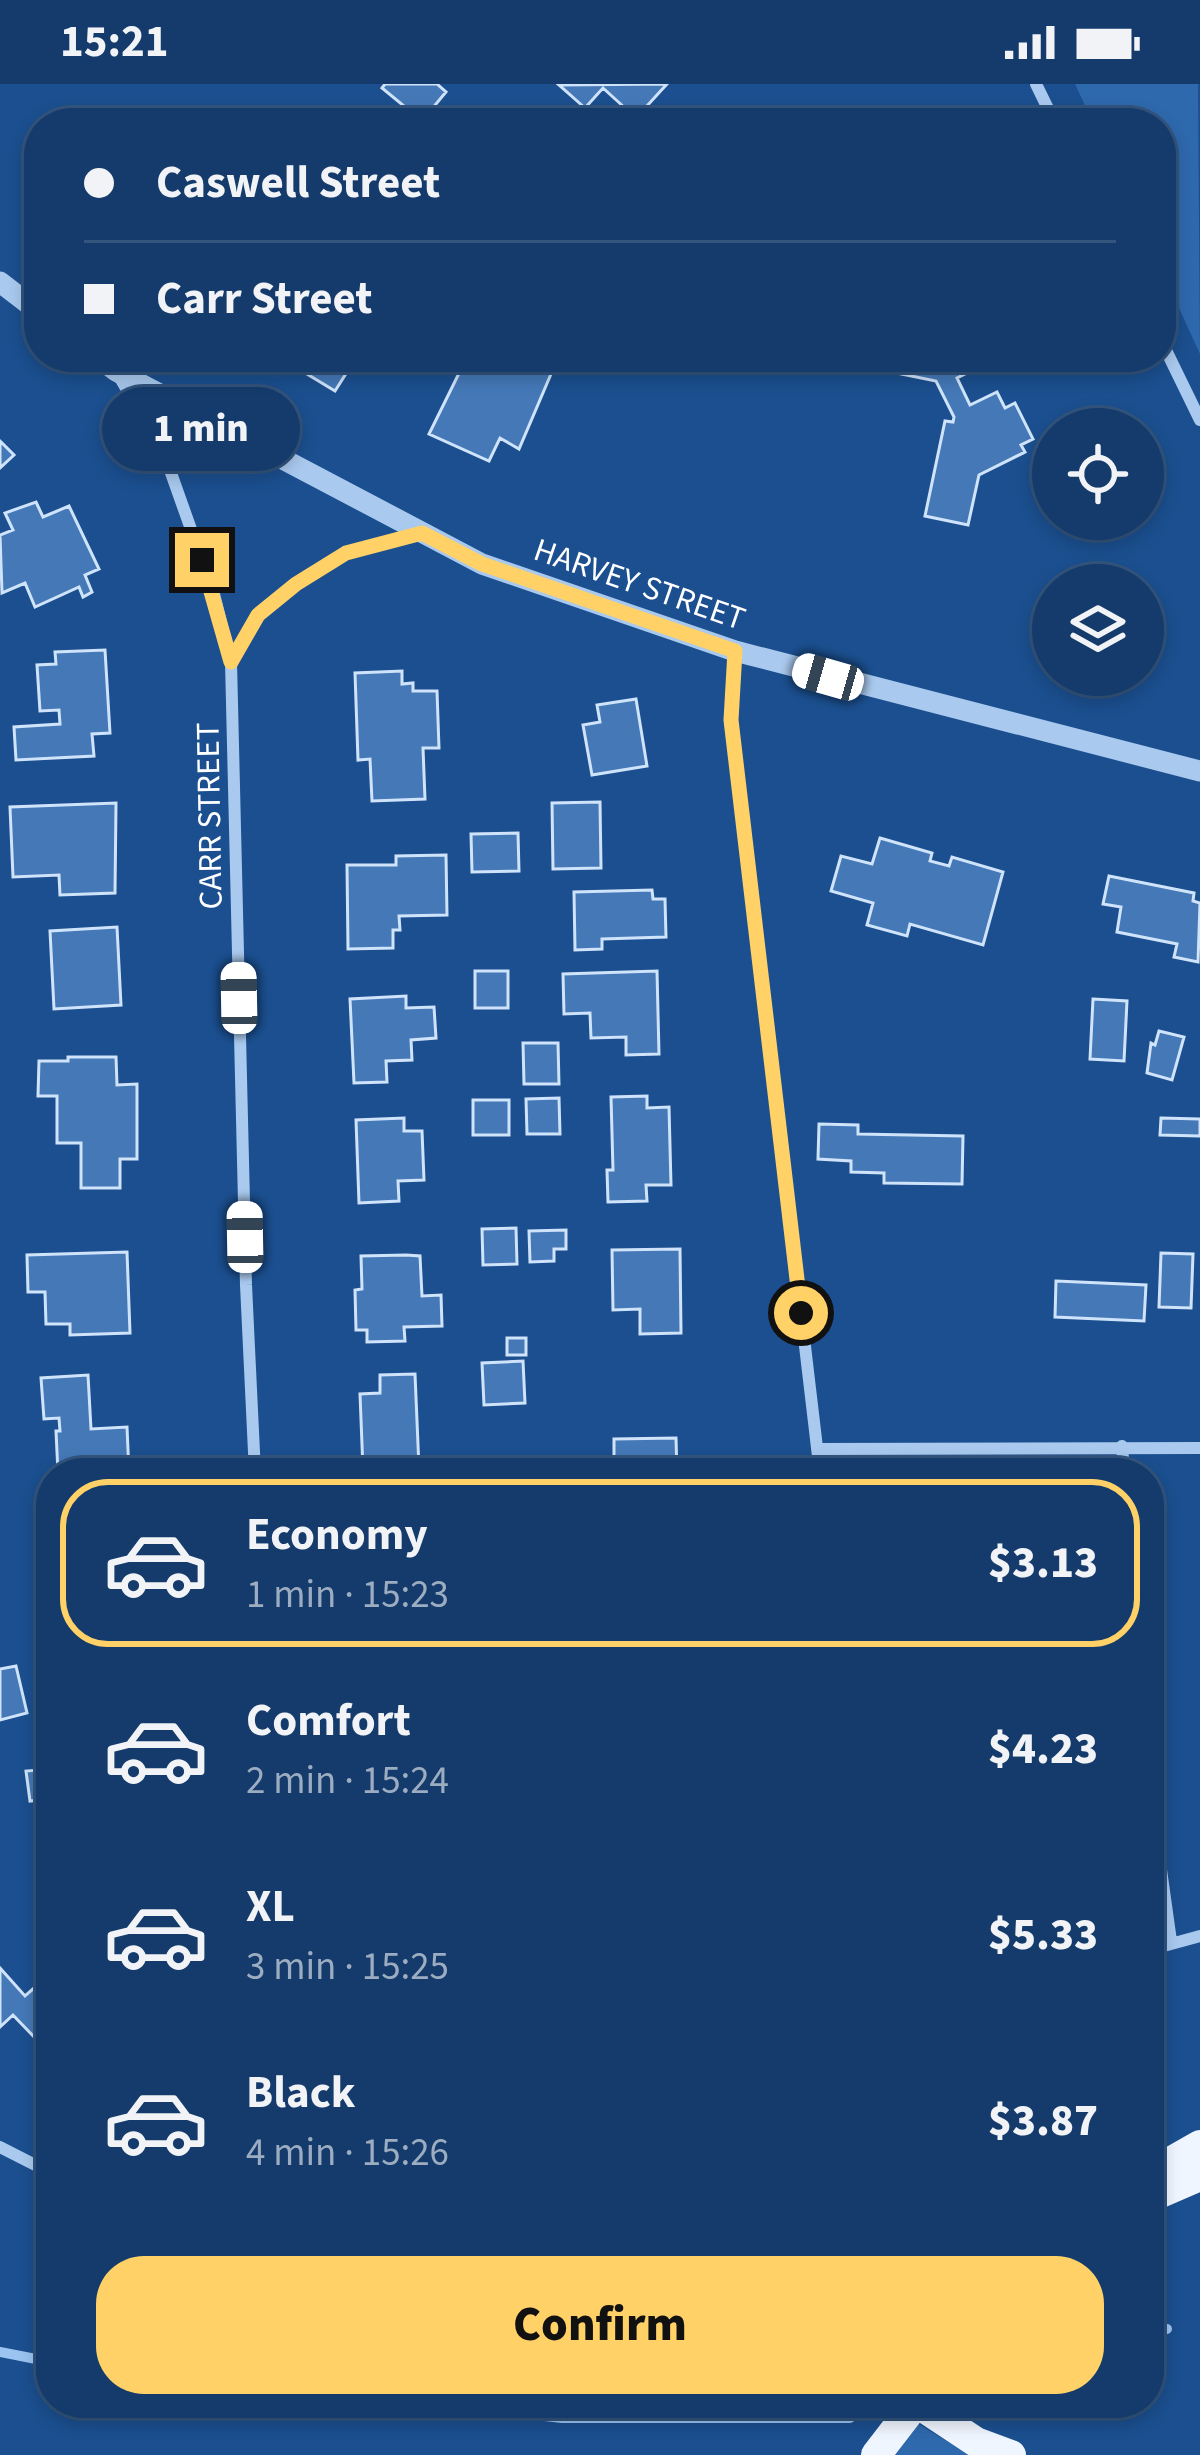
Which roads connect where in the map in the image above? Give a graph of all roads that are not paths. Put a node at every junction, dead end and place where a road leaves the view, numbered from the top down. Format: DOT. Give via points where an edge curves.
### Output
graph roads {
  1 [pos="0,282"];
  2 [pos="24,300"];
  3 [pos="1176,371"];
  4 [pos="112,372"];
  5 [pos="122,372"];
  6 [pos="1200,420"];
  7 [pos="422,533"];
  8 [pos="735,651"];
  9 [pos="231,662"];
  10 [pos="1200,771"];
  11 [pos="1122,1447"];
  12 [pos="1200,1448"];
  13 [pos="818,1450"];
  14 [pos="255,1458"];
  15 [pos="819,1458"];
  16 [pos="1123,1458"];
  17 [pos="1164,1891"];
  18 [pos="1200,1936"];
  19 [pos="1171,1941"];
  20 [pos="1164,1944"];
  21 [pos="1200,2145"];
  22 [pos="0,2147"];
  23 [pos="36,2165"];
  24 [pos="1164,2165"];
  25 [pos="1200,2176"];
  26 [pos="1164,2192"];
  27 [pos="905,2418"];
  28 [pos="940,2418"];
  29 [pos="876,2455"];
  30 [pos="1011,2455"];
  1 -- 2 [label="street"];
  3 -- 6 [label="street"];
  4 -- 9 [label="street, CARR STREET" via="164,456"];
  5 -- 7 [label="street, HARVEY STREET"];
  7 -- 8 [label="street, HARVEY STREET" via="482,564"];
  7 -- 9 [label="street" via="346,553 296,584 258,615"];
  8 -- 10 [label="street, HARVEY STREET"];
  8 -- 13 [label="street" via="731,720"];
  9 -- 14 [label="street, CARR STREET"];
  11 -- 12 [label="street"];
  11 -- 13 [label="street"];
  11 -- 16 [label="street"];
  13 -- 15 [label="street"];
  17 -- 19 [label="street"];
  18 -- 19 [label="street"];
  19 -- 20 [label="street"];
  21 -- 24 [label="main road"];
  22 -- 23 [label="street"];
  25 -- 26 [label="main road"];
  27 -- 29 [label="main road"];
  28 -- 30 [label="main road"];
}
